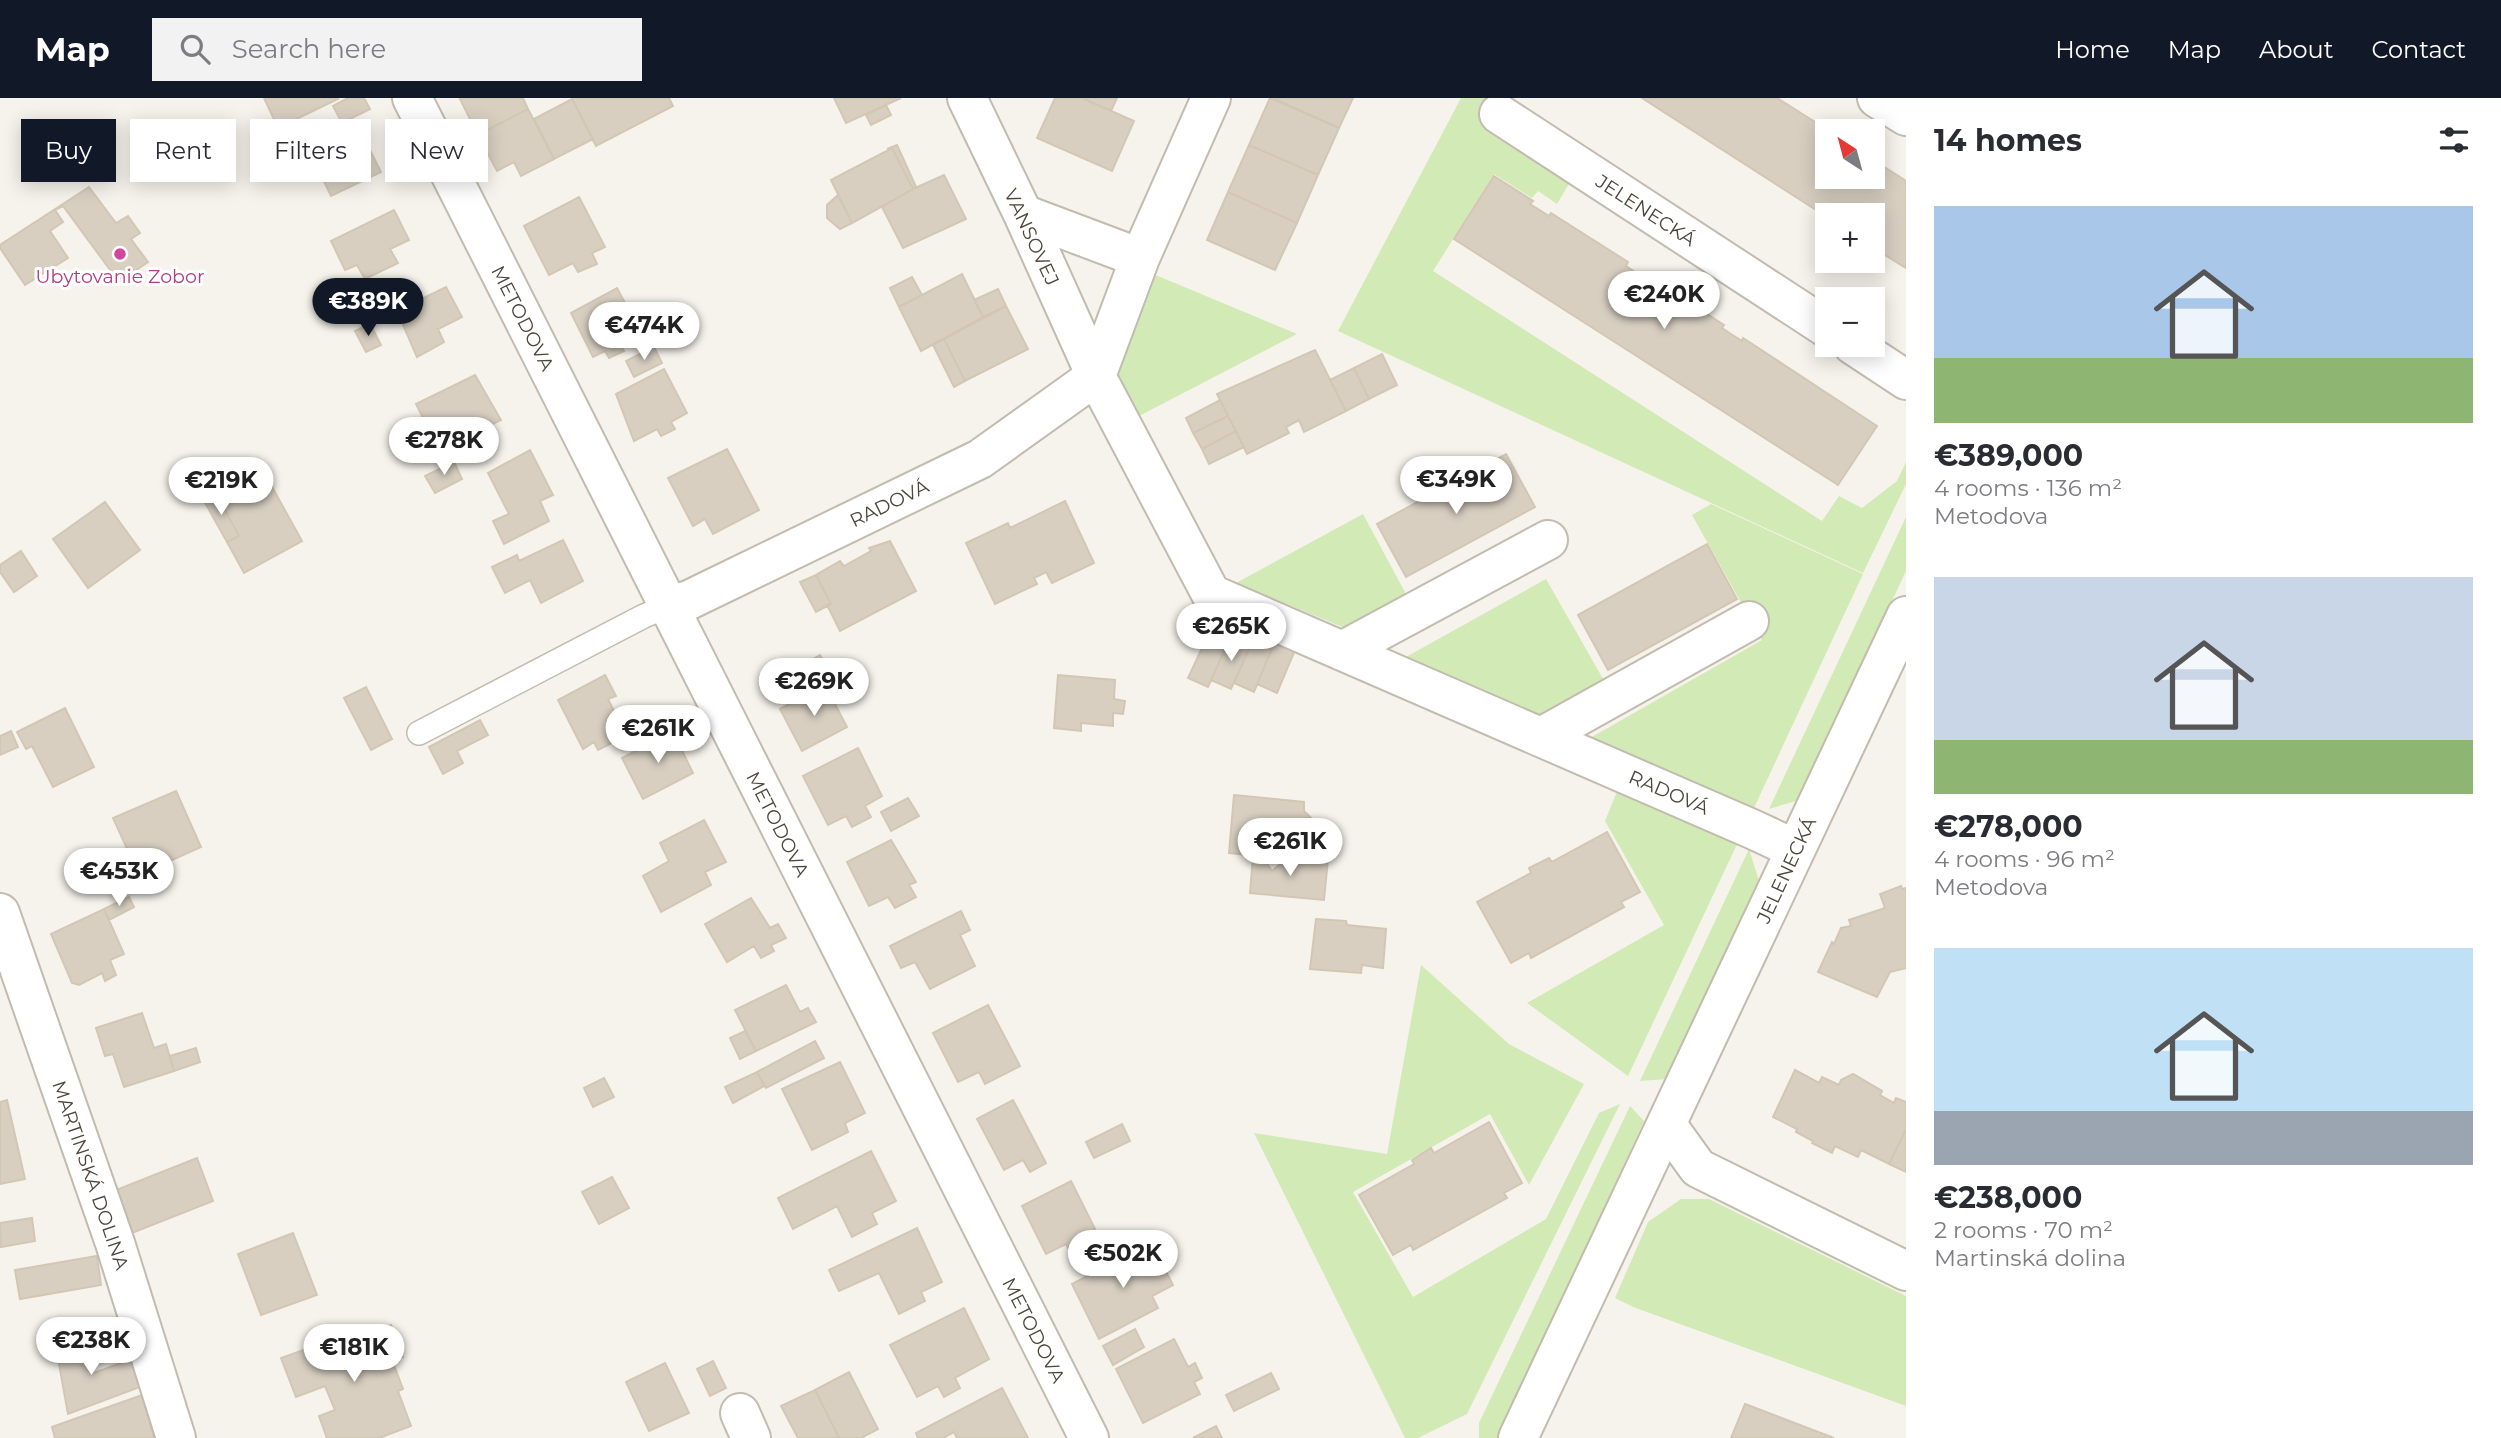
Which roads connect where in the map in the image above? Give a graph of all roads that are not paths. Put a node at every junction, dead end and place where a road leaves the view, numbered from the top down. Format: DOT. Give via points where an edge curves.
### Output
graph roads {
  1 [pos="412,98"];
  2 [pos="967,98"];
  3 [pos="1211,98"];
  4 [pos="1877,98"];
  5 [pos="1499,114"];
  6 [pos="1906,116"];
  7 [pos="1023,214"];
  8 [pos="1140,258"];
  9 [pos="1815,320"];
  10 [pos="1871,357"];
  11 [pos="1096,376"];
  12 [pos="1906,380"];
  13 [pos="1548,540"];
  14 [pos="668,606"];
  15 [pos="1906,616"];
  16 [pos="1749,621"];
  17 [pos="1342,651"];
  18 [pos="419,733"];
  19 [pos="1541,737"];
  20 [pos="1796,849"];
  21 [pos="0,914"];
  22 [pos="1667,1125"];
  23 [pos="1906,1271"];
  24 [pos="176,1438"];
  25 [pos="1089,1438"];
  26 [pos="1518,1438"];
  1 -- 14 [label="street, METODOVA"];
  2 -- 7 [label="street, VANSOVEJ"];
  3 -- 8 [label="street"];
  4 -- 6 [label="street"];
  5 -- 9 [label="street, JELENECKÁ"];
  7 -- 8 [label="street"];
  7 -- 11 [label="street, VANSOVEJ"];
  8 -- 11 [label="street"];
  10 -- 12 [label="street"];
  11 -- 14 [label="street, RADOVÁ" via="980,459 689,600"];
  11 -- 17 [label="street, RADOVÁ" via="1211,594"];
  13 -- 17 [label="street"];
  14 -- 18 [label="lane"];
  14 -- 25 [label="street, METODOVA"];
  15 -- 20 [label="street, JELENECKÁ"];
  16 -- 19 [label="street"];
  17 -- 19 [label="street, RADOVÁ"];
  19 -- 20 [label="street, RADOVÁ"];
  20 -- 22 [label="street, JELENECKÁ"];
  21 -- 24 [label="street, MARTINSKÁ DOLINA" via="115,1243"];
  22 -- 23 [label="street" via="1698,1168"];
  22 -- 26 [label="street, JELENECKÁ"];
}
